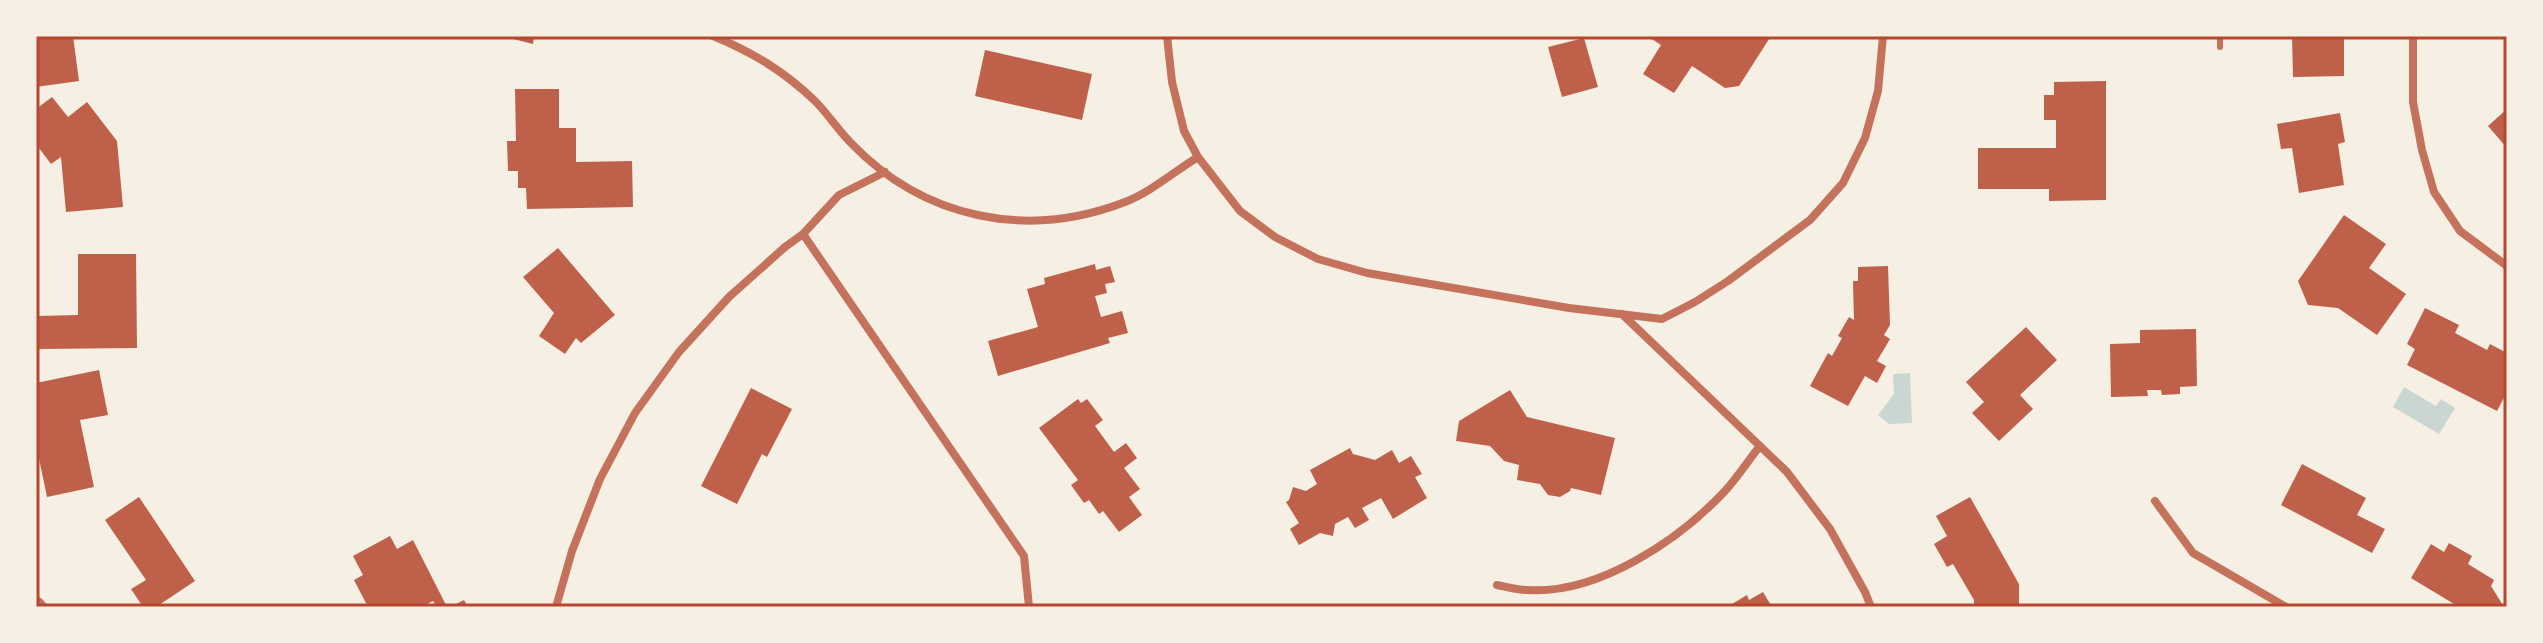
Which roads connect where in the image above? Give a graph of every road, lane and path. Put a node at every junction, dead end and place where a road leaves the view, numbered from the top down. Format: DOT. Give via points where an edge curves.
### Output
graph roads {
  1 [pos="713,36"];
  2 [pos="1167,36"];
  3 [pos="1883,36"];
  4 [pos="2220,36"];
  5 [pos="2413,36"];
  6 [pos="2220,47"];
  7 [pos="1198,157"];
  8 [pos="885,172"];
  9 [pos="803,234"];
  10 [pos="2507,266"];
  11 [pos="1622,313"];
  12 [pos="1759,447"];
  13 [pos="2155,501"];
  14 [pos="1497,585"];
  15 [pos="36,603"];
  16 [pos="40,607"];
  17 [pos="556,607"];
  18 [pos="1029,607"];
  19 [pos="1871,607"];
  20 [pos="2286,607"];
  1 -- 8 [label="street" via="778,68"];
  2 -- 7 [label="street" via="1184,131"];
  3 -- 11 [label="street" via="1878,91 1865,138 1843,183 1810,220 1728,281 1662,319"];
  4 -- 6 [label="lane"];
  5 -- 10 [label="street" via="2413,102 2434,192 2460,231"];
  7 -- 8 [label="street" via="1128,201 1080,216 1029,222 981,216 933,201"];
  7 -- 11 [label="street" via="1240,211 1318,259 1367,273"];
  8 -- 9 [label="street" via="839,195"];
  9 -- 17 [label="street" via="729,297 679,352 635,413 600,479"];
  9 -- 18 [label="street" via="1024,556"];
  11 -- 12 [label="street"];
  12 -- 14 [label="street" via="1726,490 1642,558 1560,588"];
  12 -- 19 [label="street" via="1787,472 1830,529"];
  13 -- 20 [label="street" via="2193,553"];
  15 -- 16 [label="street"];
}
